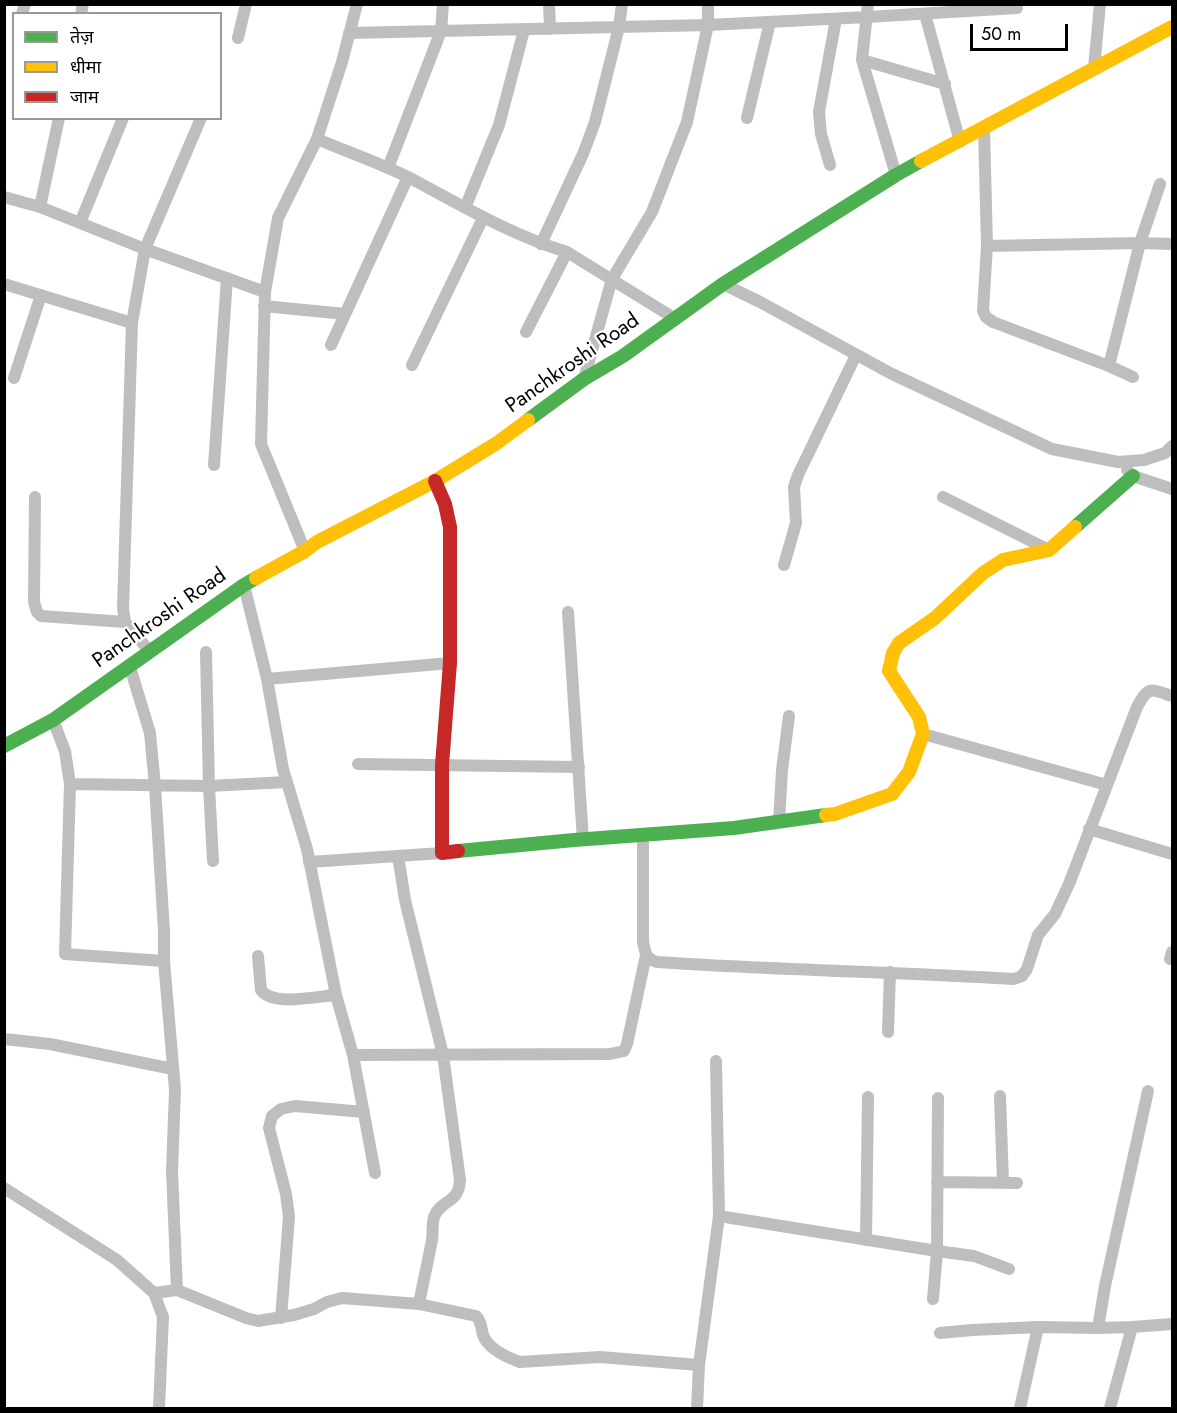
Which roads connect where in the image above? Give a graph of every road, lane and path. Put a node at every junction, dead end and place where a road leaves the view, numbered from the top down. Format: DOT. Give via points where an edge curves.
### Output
graph roads {
  1 [pos="246,4"];
  2 [pos="357,4"];
  3 [pos="443,4"];
  4 [pos="549,4"];
  5 [pos="622,4"];
  6 [pos="708,4"];
  7 [pos="868,4"];
  8 [pos="1100,4"];
  9 [pos="1017,8"];
  10 [pos="925,14"];
  11 [pos="867,18"];
  12 [pos="836,19"];
  13 [pos="770,22"];
  14 [pos="708,25"];
  15 [pos="619,27"];
  16 [pos="1173,27"];
  17 [pos="550,29"];
  18 [pos="524,30"];
  19 [pos="441,31"];
  20 [pos="350,33"];
  21 [pos="238,38"];
  22 [pos="862,60"];
  23 [pos="1094,68"];
  24 [pos="945,84"];
  25 [pos="747,118"];
  26 [pos="58,120"];
  27 [pos="122,120"];
  28 [pos="200,120"];
  29 [pos="984,128"];
  30 [pos="317,139"];
  31 [pos="960,142"];
  32 [pos="830,165"];
  33 [pos="388,168"];
  34 [pos="897,175"];
  35 [pos="408,177"];
  36 [pos="1160,184"];
  37 [pos="4,197"];
  38 [pos="40,207"];
  39 [pos="465,208"];
  40 [pos="483,218"];
  41 [pos="80,223"];
  42 [pos="1140,243"];
  43 [pos="541,244"];
  44 [pos="1173,244"];
  45 [pos="987,246"];
  46 [pos="145,249"];
  47 [pos="567,252"];
  48 [pos="227,278"];
  49 [pos="612,279"];
  50 [pos="4,284"];
  51 [pos="723,284"];
  52 [pos="265,292"];
  53 [pos="40,295"];
  54 [pos="264,306"];
  55 [pos="345,314"];
  56 [pos="674,318"];
  57 [pos="132,323"];
  58 [pos="526,332"];
  59 [pos="331,345"];
  60 [pos="856,355"];
  61 [pos="412,365"];
  62 [pos="1109,366"];
  63 [pos="1133,377"];
  64 [pos="14,378"];
  65 [pos="584,379"];
  66 [pos="1173,446"];
  67 [pos="1118,462"];
  68 [pos="214,465"];
  69 [pos="1133,476"];
  70 [pos="435,481"];
  71 [pos="1173,489"];
  72 [pos="36,497"];
  73 [pos="943,497"];
  74 [pos="1049,550"];
  75 [pos="305,551"];
  76 [pos="784,566"];
  77 [pos="244,585"];
  78 [pos="568,612"];
  79 [pos="125,622"];
  80 [pos="150,652"];
  81 [pos="206,652"];
  82 [pos="450,663"];
  83 [pos="130,667"];
  84 [pos="267,679"];
  85 [pos="1173,696"];
  86 [pos="789,716"];
  87 [pos="53,720"];
  88 [pos="923,734"];
  89 [pos="4,746"];
  90 [pos="358,764"];
  91 [pos="442,765"];
  92 [pos="579,767"];
  93 [pos="287,782"];
  94 [pos="70,784"];
  95 [pos="1107,785"];
  96 [pos="154,786"];
  97 [pos="209,786"];
  98 [pos="779,822"];
  99 [pos="1089,830"];
  100 [pos="643,835"];
  101 [pos="584,840"];
  102 [pos="442,853"];
  103 [pos="1173,854"];
  104 [pos="398,856"];
  105 [pos="213,861"];
  106 [pos="309,862"];
  107 [pos="646,955"];
  108 [pos="258,956"];
  109 [pos="164,961"];
  110 [pos="890,972"];
  111 [pos="336,995"];
  112 [pos="888,1032"];
  113 [pos="6,1042"];
  114 [pos="353,1055"];
  115 [pos="443,1055"];
  116 [pos="716,1061"];
  117 [pos="173,1069"];
  118 [pos="1149,1091"];
  119 [pos="1000,1096"];
  120 [pos="868,1097"];
  121 [pos="938,1098"];
  122 [pos="364,1112"];
  123 [pos="375,1173"];
  124 [pos="937,1182"];
  125 [pos="1003,1183"];
  126 [pos="1017,1183"];
  127 [pos="4,1188"];
  128 [pos="719,1216"];
  129 [pos="866,1240"];
  130 [pos="937,1251"];
  131 [pos="1009,1269"];
  132 [pos="177,1290"];
  133 [pos="154,1293"];
  134 [pos="933,1299"];
  135 [pos="419,1304"];
  136 [pos="281,1318"];
  137 [pos="1173,1324"];
  138 [pos="1038,1327"];
  139 [pos="1132,1327"];
  140 [pos="1098,1328"];
  141 [pos="940,1333"];
  142 [pos="699,1365"];
  143 [pos="159,1408"];
  144 [pos="697,1408"];
  145 [pos="1020,1408"];
  146 [pos="1110,1408"];
  1 -- 21 [label="street"];
  2 -- 20 [label="street"];
  3 -- 19 [label="street"];
  4 -- 17 [label="street"];
  5 -- 15 [label="street"];
  6 -- 14 [label="street"];
  7 -- 11 [label="street"];
  8 -- 23 [label="street"];
  9 -- 10 [label="street"];
  10 -- 11 [label="street"];
  10 -- 24 [label="street"];
  11 -- 12 [label="street"];
  11 -- 22 [label="street"];
  12 -- 13 [label="street"];
  12 -- 32 [label="street" via="819,112"];
  13 -- 14 [label="street"];
  13 -- 25 [label="street"];
  14 -- 15 [label="street"];
  14 -- 49 [label="street" via="687,122 652,212"];
  15 -- 17 [label="street"];
  15 -- 43 [label="street" via="595,122"];
  16 -- 23 [label="street, Panchkroshi Road"];
  17 -- 18 [label="street"];
  18 -- 19 [label="street"];
  18 -- 39 [label="street" via="499,124"];
  19 -- 20 [label="street"];
  19 -- 33 [label="street"];
  20 -- 30 [label="street"];
  22 -- 24 [label="street"];
  22 -- 34 [label="street"];
  23 -- 29 [label="street, Panchkroshi Road"];
  24 -- 31 [label="street"];
  26 -- 38 [label="street"];
  27 -- 41 [label="street"];
  28 -- 46 [label="street"];
  29 -- 31 [label="street, Panchkroshi Road"];
  29 -- 45 [label="street"];
  30 -- 33 [label="street"];
  30 -- 52 [label="street" via="279,218"];
  31 -- 34 [label="street, Panchkroshi Road"];
  33 -- 35 [label="street"];
  34 -- 51 [label="street, Panchkroshi Road"];
  35 -- 39 [label="street"];
  35 -- 55 [label="street"];
  36 -- 42 [label="street"];
  37 -- 38 [label="street"];
  38 -- 41 [label="street"];
  39 -- 40 [label="street"];
  40 -- 43 [label="street"];
  40 -- 61 [label="street"];
  41 -- 46 [label="street"];
  42 -- 44 [label="street"];
  42 -- 45 [label="street"];
  42 -- 62 [label="street"];
  43 -- 47 [label="street"];
  45 -- 62 [label="street" via="986,317"];
  46 -- 48 [label="street"];
  46 -- 57 [label="street"];
  47 -- 49 [label="street"];
  47 -- 58 [label="street"];
  48 -- 52 [label="street"];
  48 -- 68 [label="street"];
  49 -- 56 [label="street"];
  49 -- 65 [label="street"];
  50 -- 53 [label="street"];
  51 -- 56 [label="street, Panchkroshi Road"];
  51 -- 60 [label="street"];
  52 -- 54 [label="street"];
  53 -- 57 [label="street"];
  53 -- 64 [label="street"];
  54 -- 55 [label="street"];
  54 -- 75 [label="street" via="261,444"];
  55 -- 59 [label="street"];
  56 -- 65 [label="street, Panchkroshi Road"];
  57 -- 79 [label="street"];
  60 -- 67 [label="street" via="1052,448"];
  60 -- 76 [label="street" via="798,475 794,487 796,523"];
  62 -- 63 [label="street"];
  65 -- 70 [label="street, Panchkroshi Road" via="497,443"];
  66 -- 67 [label="street" via="1144,460"];
  67 -- 69 [label="street"];
  69 -- 71 [label="street"];
  69 -- 74 [label="street"];
  70 -- 75 [label="street, Panchkroshi Road"];
  70 -- 82 [label="street" via="450,527"];
  72 -- 79 [label="street" via="37,612 56,618"];
  73 -- 74 [label="street"];
  74 -- 88 [label="street" via="1004,560 983,573 935,618 899,643 889,671 919,717"];
  75 -- 77 [label="street, Panchkroshi Road"];
  77 -- 80 [label="street, Panchkroshi Road"];
  77 -- 84 [label="street"];
  78 -- 92 [label="street"];
  79 -- 80 [label="street"];
  80 -- 83 [label="street, Panchkroshi Road"];
  81 -- 97 [label="street"];
  82 -- 84 [label="street"];
  82 -- 91 [label="street"];
  83 -- 87 [label="street, Panchkroshi Road"];
  83 -- 96 [label="street" via="150,732"];
  84 -- 93 [label="street"];
  85 -- 95 [label="street" via="1154,690 1144,693"];
  86 -- 98 [label="street"];
  87 -- 89 [label="street, Panchkroshi Road"];
  87 -- 94 [label="street" via="65,751"];
  88 -- 95 [label="street"];
  88 -- 98 [label="street" via="909,772 892,794 835,814"];
  90 -- 91 [label="street"];
  91 -- 92 [label="street"];
  91 -- 102 [label="street"];
  92 -- 101 [label="street"];
  93 -- 97 [label="street"];
  93 -- 106 [label="street"];
  94 -- 96 [label="street"];
  94 -- 109 [label="street" via="65,954"];
  95 -- 99 [label="street"];
  96 -- 97 [label="street"];
  96 -- 109 [label="street"];
  97 -- 105 [label="street"];
  98 -- 100 [label="street"];
  99 -- 103 [label="street"];
  99 -- 110 [label="street" via="1069,884 1055,914 1038,935 1022,976 1014,979"];
  100 -- 101 [label="street"];
  100 -- 107 [label="street"];
  101 -- 102 [label="street"];
  102 -- 104 [label="street"];
  104 -- 106 [label="street"];
  104 -- 115 [label="street"];
  106 -- 111 [label="street"];
  107 -- 110 [label="street" via="657,962"];
  107 -- 115 [label="street" via="624,1051"];
  108 -- 111 [label="street" via="264,994 282,1000"];
  109 -- 117 [label="street"];
  110 -- 112 [label="street"];
  111 -- 114 [label="street"];
  113 -- 117 [label="street" via="50,1044"];
  114 -- 115 [label="street"];
  114 -- 122 [label="street"];
  115 -- 135 [label="street" via="460,1180 456,1195 434,1218"];
  116 -- 128 [label="street"];
  117 -- 132 [label="street"];
  118 -- 140 [label="street"];
  119 -- 125 [label="street"];
  120 -- 129 [label="street"];
  121 -- 124 [label="street"];
  122 -- 123 [label="street"];
  122 -- 136 [label="street" via="295,1106 272,1116 269,1128 289,1217"];
  124 -- 125 [label="street"];
  124 -- 130 [label="street"];
  125 -- 126 [label="street"];
  127 -- 133 [label="street" via="117,1260"];
  128 -- 129 [label="street"];
  128 -- 142 [label="street"];
  129 -- 130 [label="street"];
  130 -- 131 [label="street" via="974,1256"];
  130 -- 134 [label="street"];
  132 -- 133 [label="street"];
  132 -- 136 [label="street" via="246,1318"];
  133 -- 143 [label="street" via="163,1317"];
  135 -- 136 [label="street" via="342,1298"];
  135 -- 142 [label="street" via="476,1316 491,1347 520,1362 600,1357"];
  137 -- 139 [label="street"];
  138 -- 140 [label="street"];
  138 -- 141 [label="street"];
  138 -- 145 [label="street"];
  139 -- 140 [label="street"];
  139 -- 146 [label="street"];
  142 -- 144 [label="street"];
}
